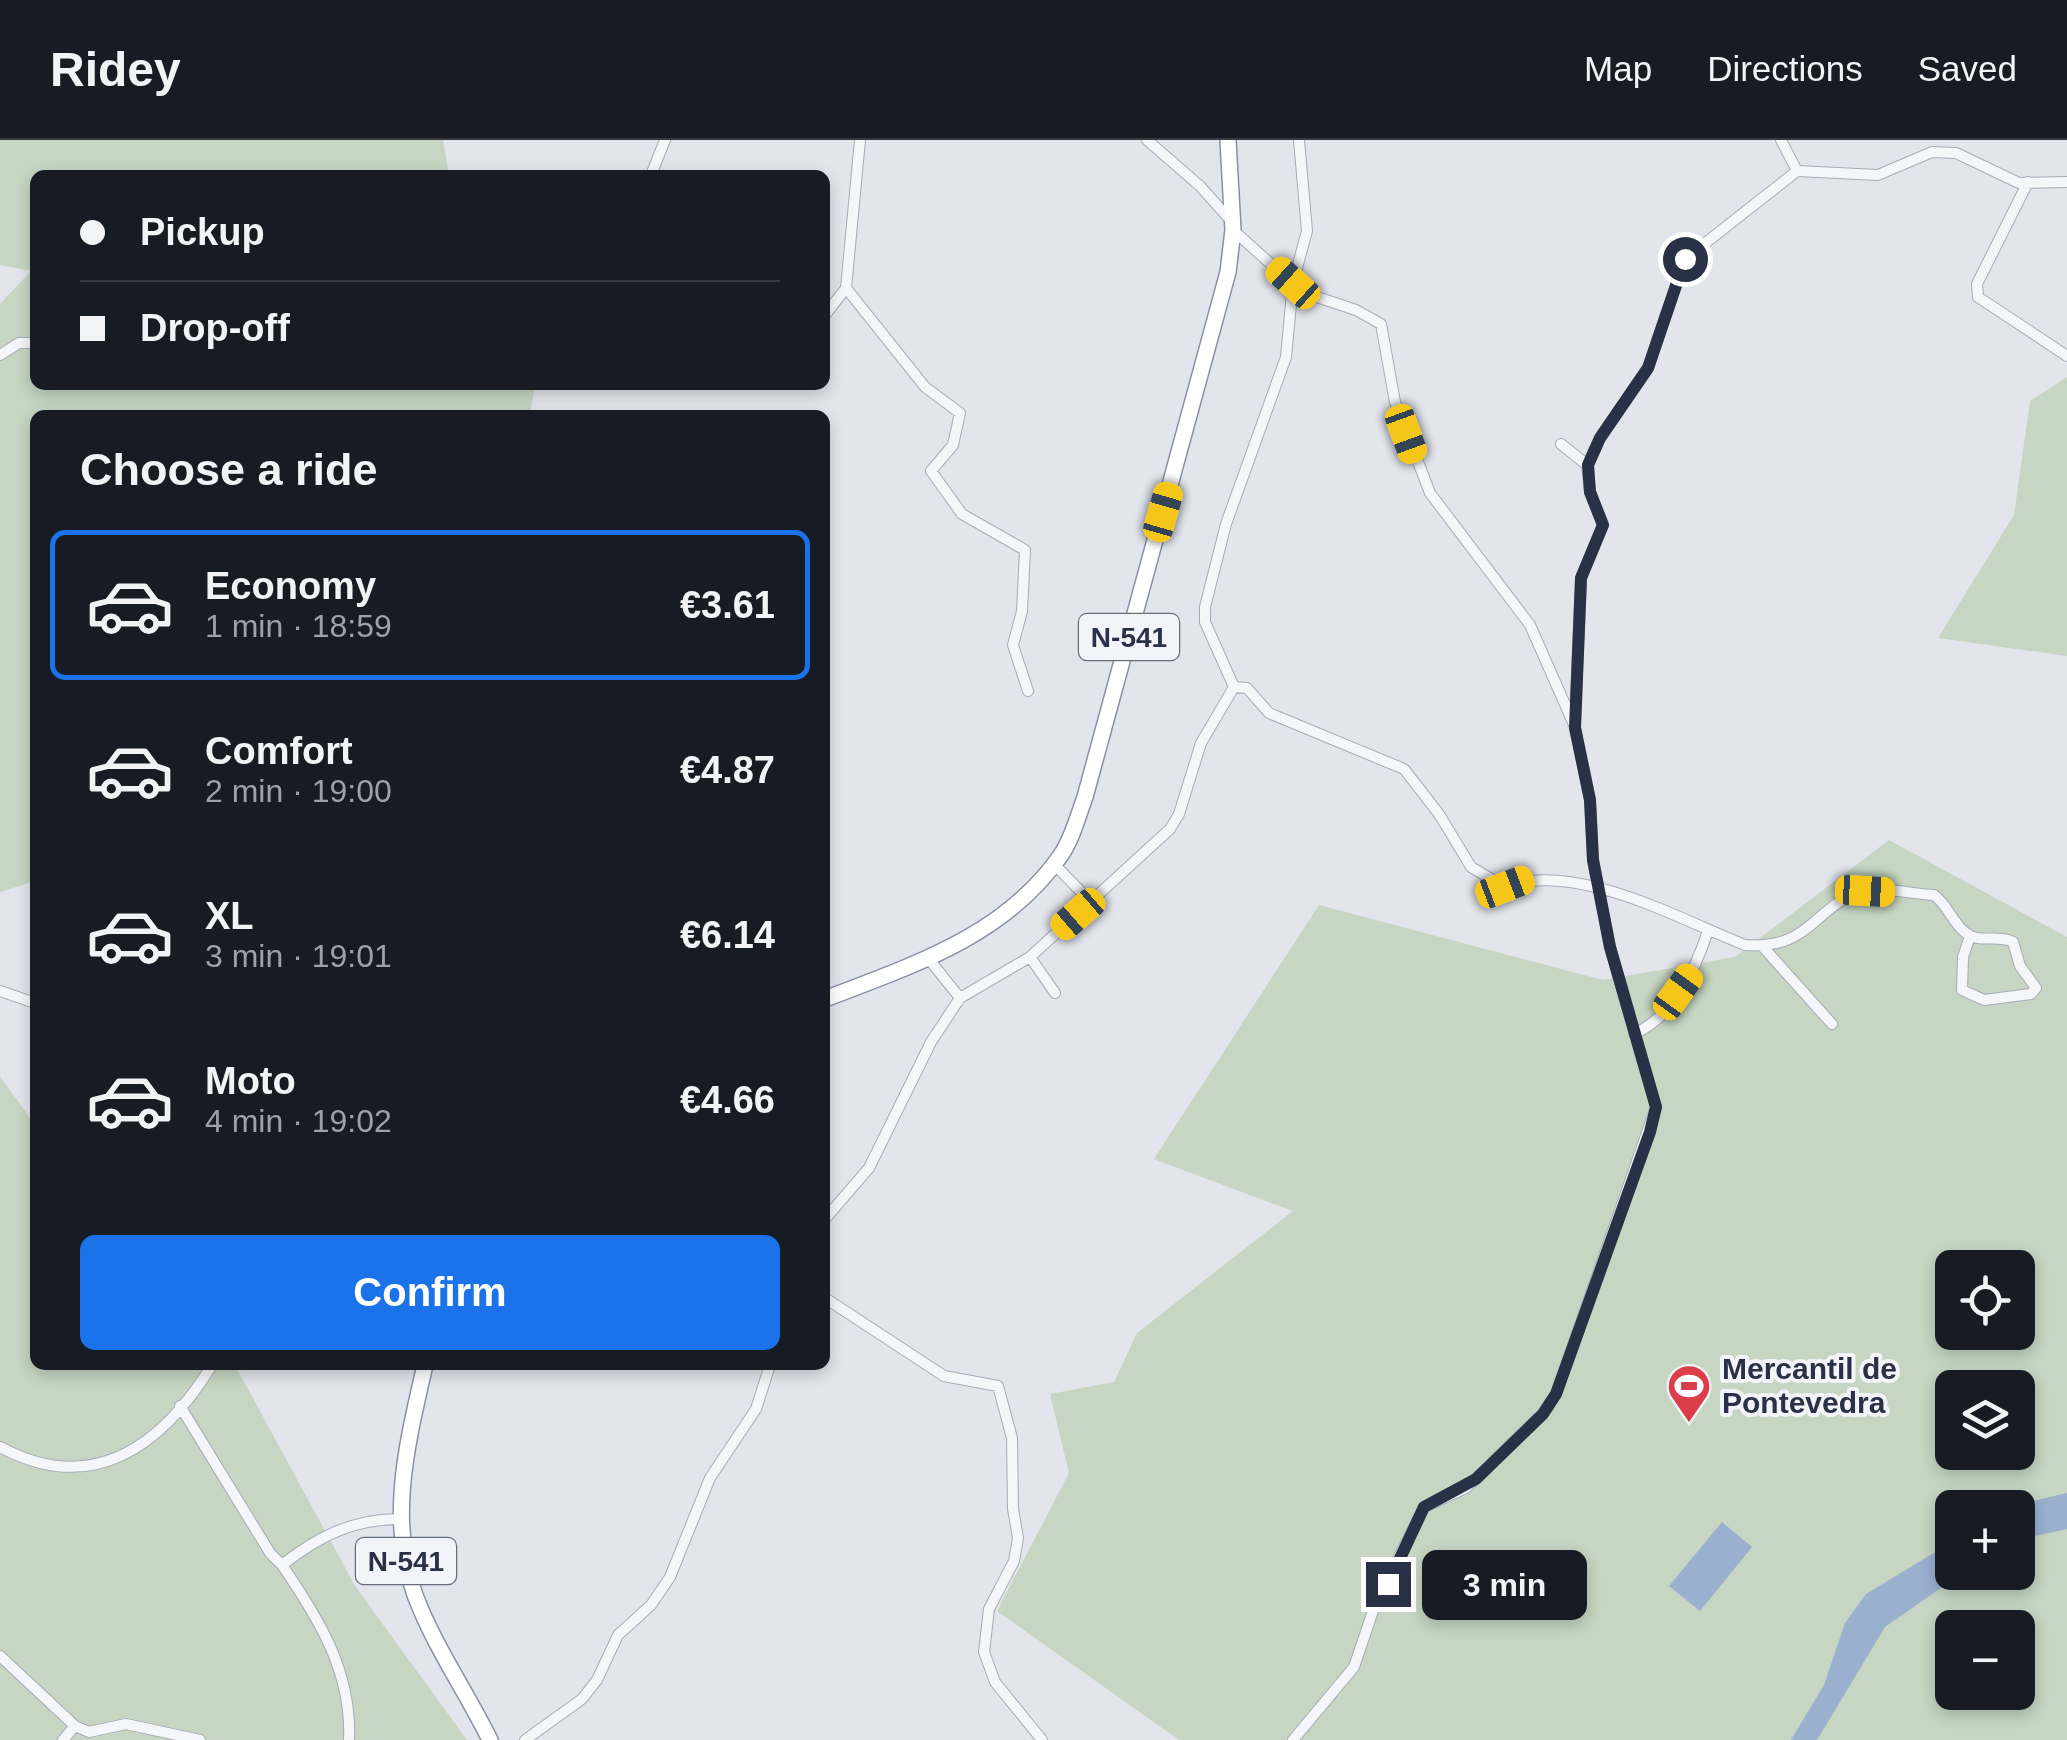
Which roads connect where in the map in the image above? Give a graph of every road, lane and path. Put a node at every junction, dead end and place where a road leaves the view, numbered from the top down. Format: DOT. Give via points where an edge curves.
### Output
graph roads {
  1 [pos="666,140"];
  2 [pos="860,140"];
  3 [pos="1146,140"];
  4 [pos="1228,140"];
  5 [pos="1299,140"];
  6 [pos="1781,140"];
  7 [pos="653,170"];
  8 [pos="1798,171"];
  9 [pos="2028,182"];
  10 [pos="2067,182"];
  11 [pos="1233,226"];
  12 [pos="1293,283"];
  13 [pos="846,288"];
  14 [pos="830,309"];
  15 [pos="30,342"];
  16 [pos="0,355"];
  17 [pos="2067,356"];
  18 [pos="1562,444"];
  19 [pos="1588,465"];
  20 [pos="1234,687"];
  21 [pos="1028,691"];
  22 [pos="1575,728"];
  23 [pos="1054,864"];
  24 [pos="1599,888"];
  25 [pos="1089,900"];
  26 [pos="1708,931"];
  27 [pos="1970,936"];
  28 [pos="1762,946"];
  29 [pos="1030,957"];
  30 [pos="928,958"];
  31 [pos="0,991"];
  32 [pos="1055,993"];
  33 [pos="830,997"];
  34 [pos="960,998"];
  35 [pos="30,1002"];
  36 [pos="1832,1024"];
  37 [pos="1634,1034"];
  38 [pos="830,1213"];
  39 [pos="830,1301"];
  40 [pos="208,1370"];
  41 [pos="424,1370"];
  42 [pos="768,1370"];
  43 [pos="180,1406"];
  44 [pos="0,1447"];
  45 [pos="400,1519"];
  46 [pos="282,1564"];
  47 [pos="0,1656"];
  48 [pos="75,1726"];
  49 [pos="63,1740"];
  50 [pos="200,1740"];
  51 [pos="349,1740"];
  52 [pos="490,1740"];
  53 [pos="525,1740"];
  54 [pos="1042,1740"];
  55 [pos="1293,1740"];
  1 -- 7 [label="street"];
  2 -- 13 [label="street"];
  3 -- 11 [label="street" via="1200,186"];
  4 -- 11 [label="highway, N-541"];
  5 -- 12 [label="street" via="1307,232"];
  6 -- 8 [label="street"];
  8 -- 9 [label="street" via="1878,175 1932,152 1956,153"];
  8 -- 19 [label="street" via="1685,259 1648,368"];
  9 -- 10 [label="street"];
  9 -- 17 [label="street" via="1976,284 1978,298"];
  11 -- 12 [label="street"];
  11 -- 23 [label="highway, N-541" via="1212,334 1090,779"];
  12 -- 20 [label="street" via="1282,376 1260,419 1205,607 1205,622"];
  12 -- 22 [label="street" via="1381,324 1394,402 1430,493 1530,625"];
  13 -- 14 [label="street"];
  13 -- 21 [label="street" via="925,388 960,414 953,445 931,471 962,514 1025,550 1013,645"];
  15 -- 16 [label="street"];
  18 -- 19 [label="street"];
  19 -- 22 [label="street" via="1603,525 1581,578"];
  20 -- 24 [label="street" via="1248,688 1270,713 1404,769 1471,867 1505,887 1526,878"];
  20 -- 25 [label="street" via="1201,743 1170,829"];
  22 -- 24 [label="street"];
  23 -- 25 [label="street"];
  23 -- 30 [label="highway, N-541" via="986,930"];
  24 -- 26 [label="street"];
  24 -- 37 [label="street"];
  25 -- 29 [label="street"];
  26 -- 28 [label="street"];
  26 -- 37 [label="street" via="1695,970 1662,1015"];
  27 -- 27 [label="street" via="2013,942 2036,988 2031,994 1984,1000 1962,990"];
  27 -- 28 [label="street" via="1934,895 1865,891 1796,939"];
  28 -- 36 [label="street"];
  29 -- 32 [label="street"];
  29 -- 34 [label="street"];
  30 -- 33 [label="highway, N-541"];
  30 -- 34 [label="street"];
  31 -- 35 [label="street"];
  34 -- 38 [label="street" via="869,1168"];
  37 -- 55 [label="street" via="1656,1107 1556,1394 1476,1479 1424,1507 1375,1606 1354,1667"];
  39 -- 54 [label="street" via="944,1376 998,1386 1012,1438 1018,1538 1014,1561 988,1608 984,1652 995,1682"];
  40 -- 43 [label="street"];
  41 -- 45 [label="highway, N-541"];
  42 -- 53 [label="street" via="756,1409 710,1478 670,1577 618,1635 582,1700"];
  43 -- 44 [label="street" via="133,1453 108,1462 52,1467"];
  43 -- 46 [label="street"];
  45 -- 46 [label="street" via="346,1525"];
  45 -- 52 [label="highway, N-541" via="414,1593"];
  46 -- 51 [label="street" via="319,1619 342,1674"];
  47 -- 48 [label="street"];
  48 -- 49 [label="street"];
  48 -- 50 [label="street" via="89,1732 138,1725"];
}
